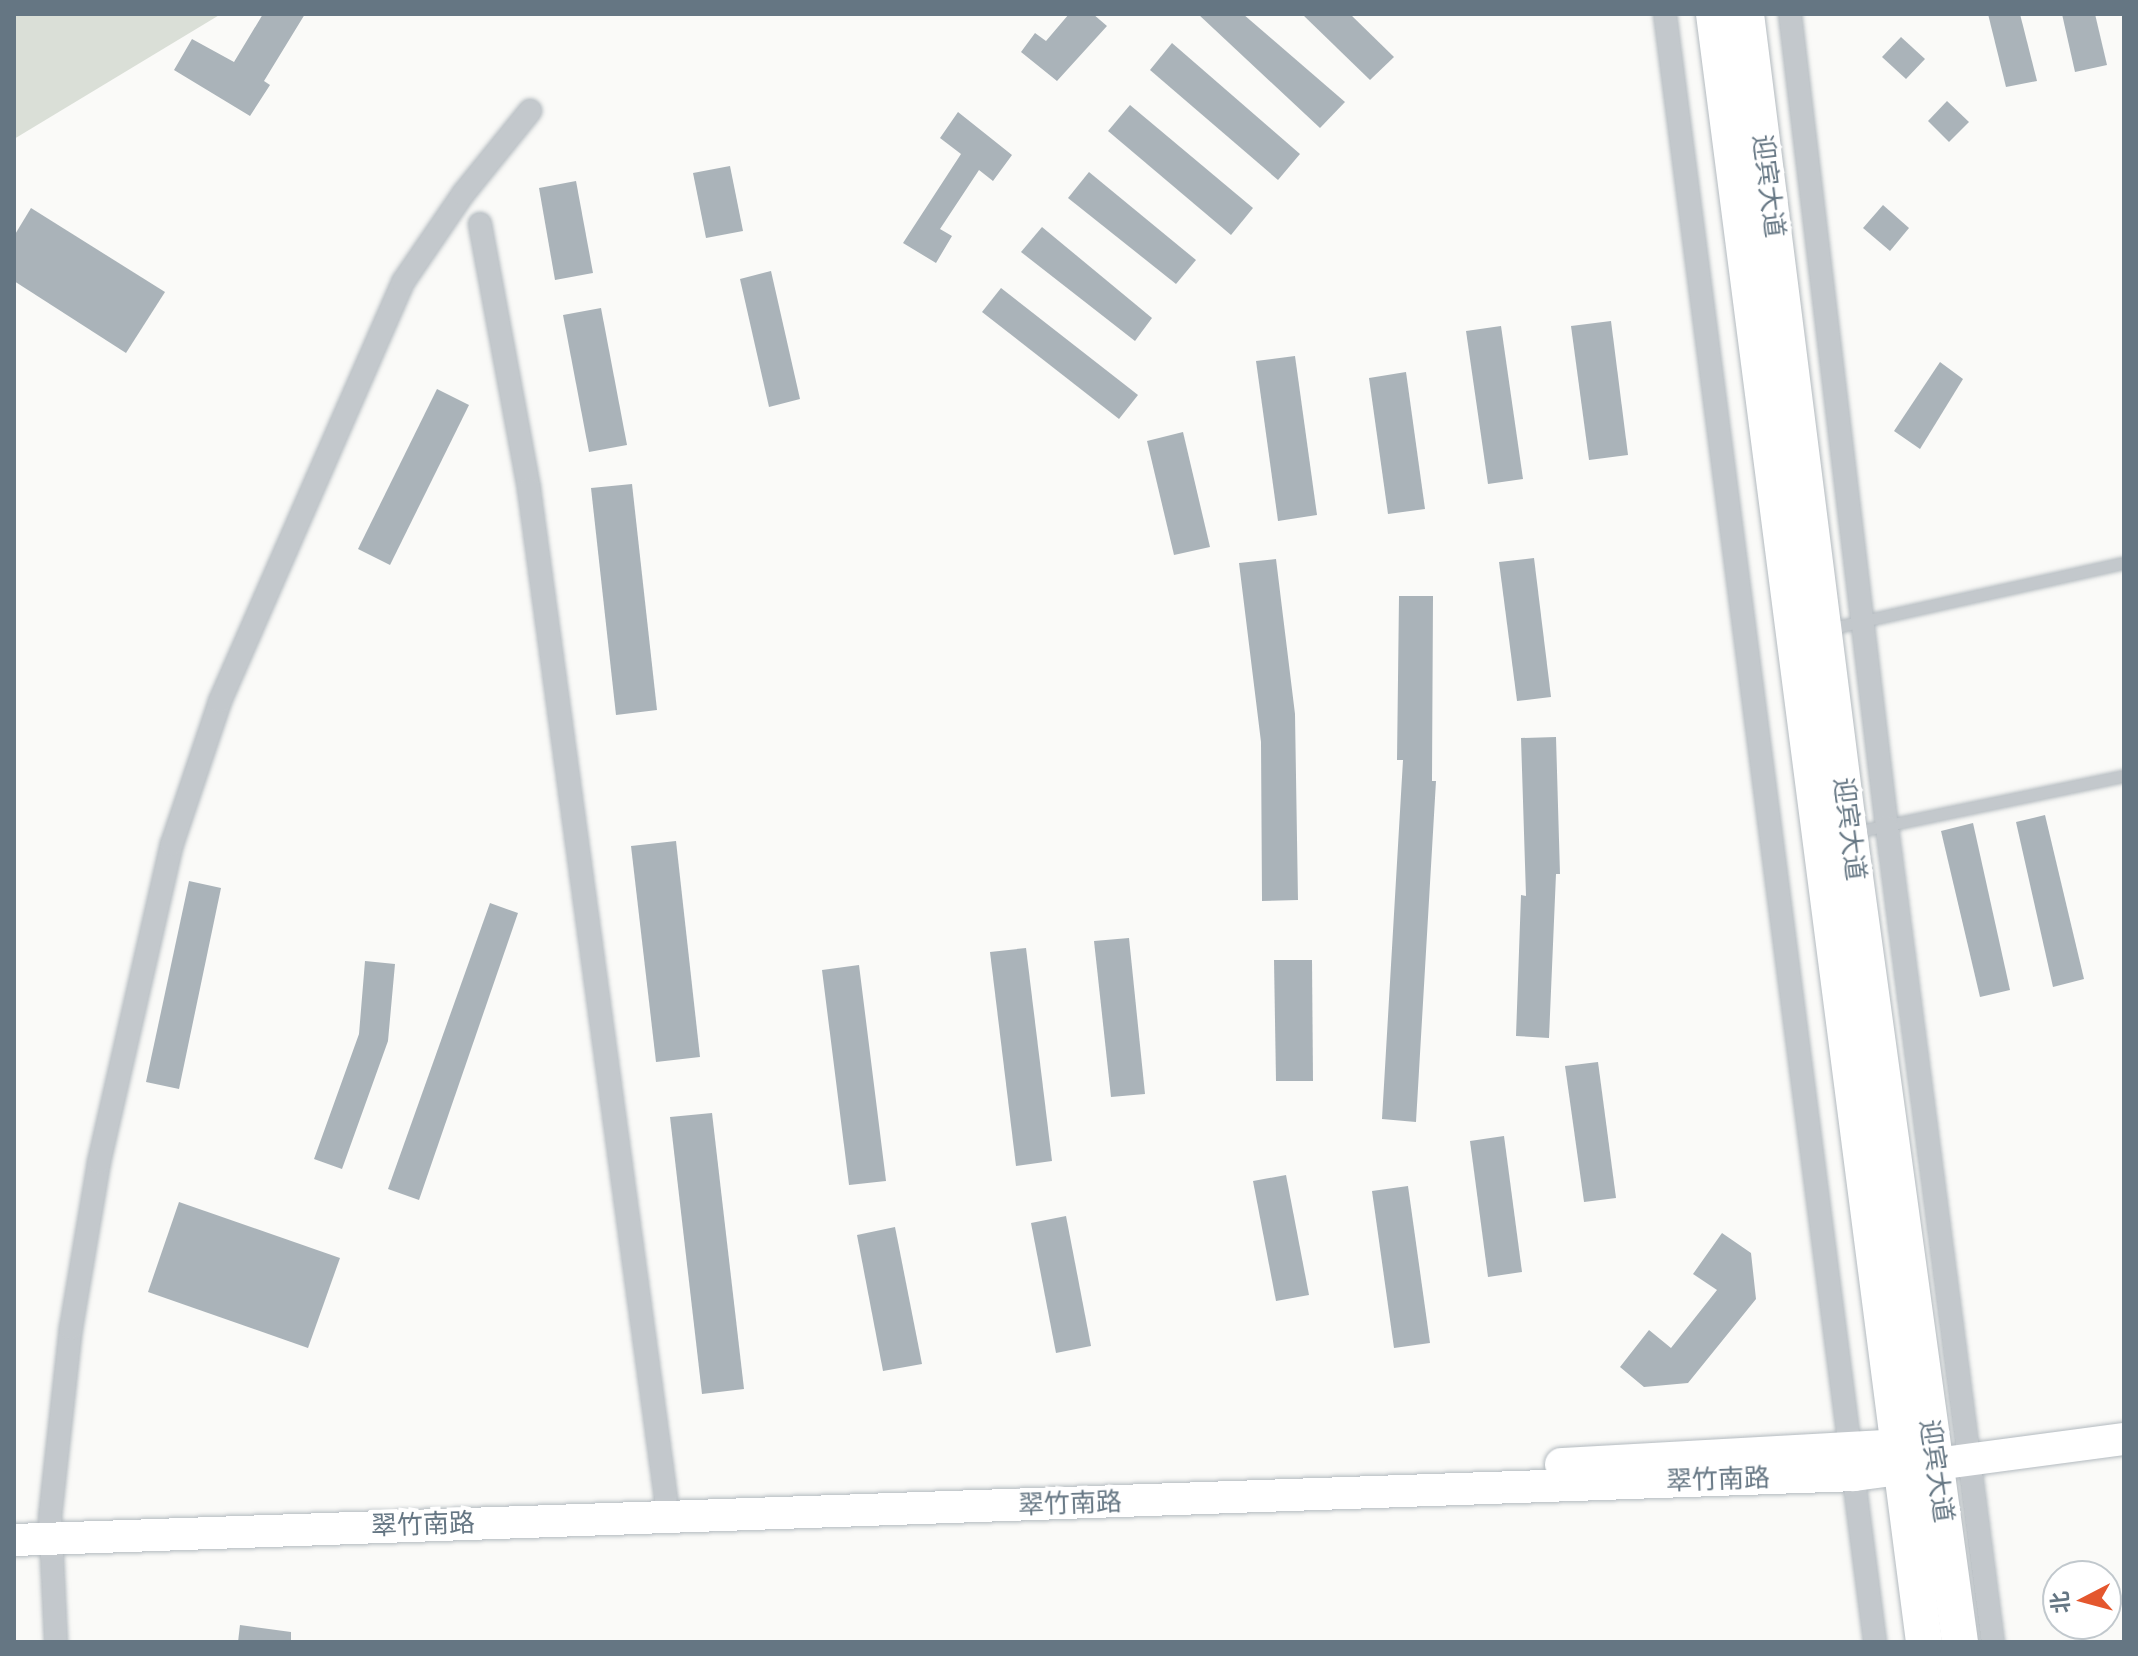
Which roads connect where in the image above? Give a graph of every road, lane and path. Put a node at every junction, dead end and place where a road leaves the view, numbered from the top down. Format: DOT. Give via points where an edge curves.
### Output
graph roads {
  1 [pos="1665,14"];
  2 [pos="1714,14"];
  3 [pos="1746,14"];
  4 [pos="1790,14"];
  5 [pos="530,111"];
  6 [pos="480,224"];
  7 [pos="2124,563"];
  8 [pos="1863,621"];
  9 [pos="1808,632"];
  10 [pos="2124,776"];
  11 [pos="1887,827"];
  12 [pos="1834,836"];
  13 [pos="2124,1419"];
  14 [pos="2124,1439"];
  15 [pos="1934,1454"];
  16 [pos="1852,1463"];
  17 [pos="666,1498"];
  18 [pos="14,1519"];
  19 [pos="50,1528"];
  20 [pos="14,1540"];
  21 [pos="56,1642"];
  22 [pos="1875,1642"];
  23 [pos="1924,1642"];
  24 [pos="1960,1642"];
  25 [pos="1993,1642"];
  1 -- 16 [label="street"];
  2 -- 9 [label="main road, 迎宾大道"];
  3 -- 9 [label="main road, 迎宾大道"];
  4 -- 8 [label="street"];
  5 -- 19 [label="street" via="463,194 403,282 220,701 172,844 99,1162 71,1328"];
  6 -- 17 [label="street" via="529,489"];
  7 -- 8 [label="lane"];
  8 -- 9 [label="lane"];
  8 -- 11 [label="street"];
  9 -- 12 [label="main road, 迎宾大道"];
  10 -- 11 [label="lane"];
  11 -- 12 [label="lane"];
  11 -- 15 [label="street"];
  12 -- 15 [label="main road, 迎宾大道"];
  13 -- 15 [label="main road, 翠竹南路"];
  14 -- 15 [label="main road, 翠竹南路"];
  15 -- 16 [label="main road, 翠竹南路"];
  15 -- 23 [label="main road, 迎宾大道"];
  15 -- 24 [label="main road, 迎宾大道"];
  15 -- 25 [label="street"];
  16 -- 17 [label="main road, 翠竹南路"];
  16 -- 19 [label="main road, 翠竹南路"];
  16 -- 22 [label="street"];
  17 -- 19 [label="main road, 翠竹南路"];
  18 -- 19 [label="main road, 翠竹南路"];
  19 -- 20 [label="main road, 翠竹南路"];
  19 -- 21 [label="street"];
}
